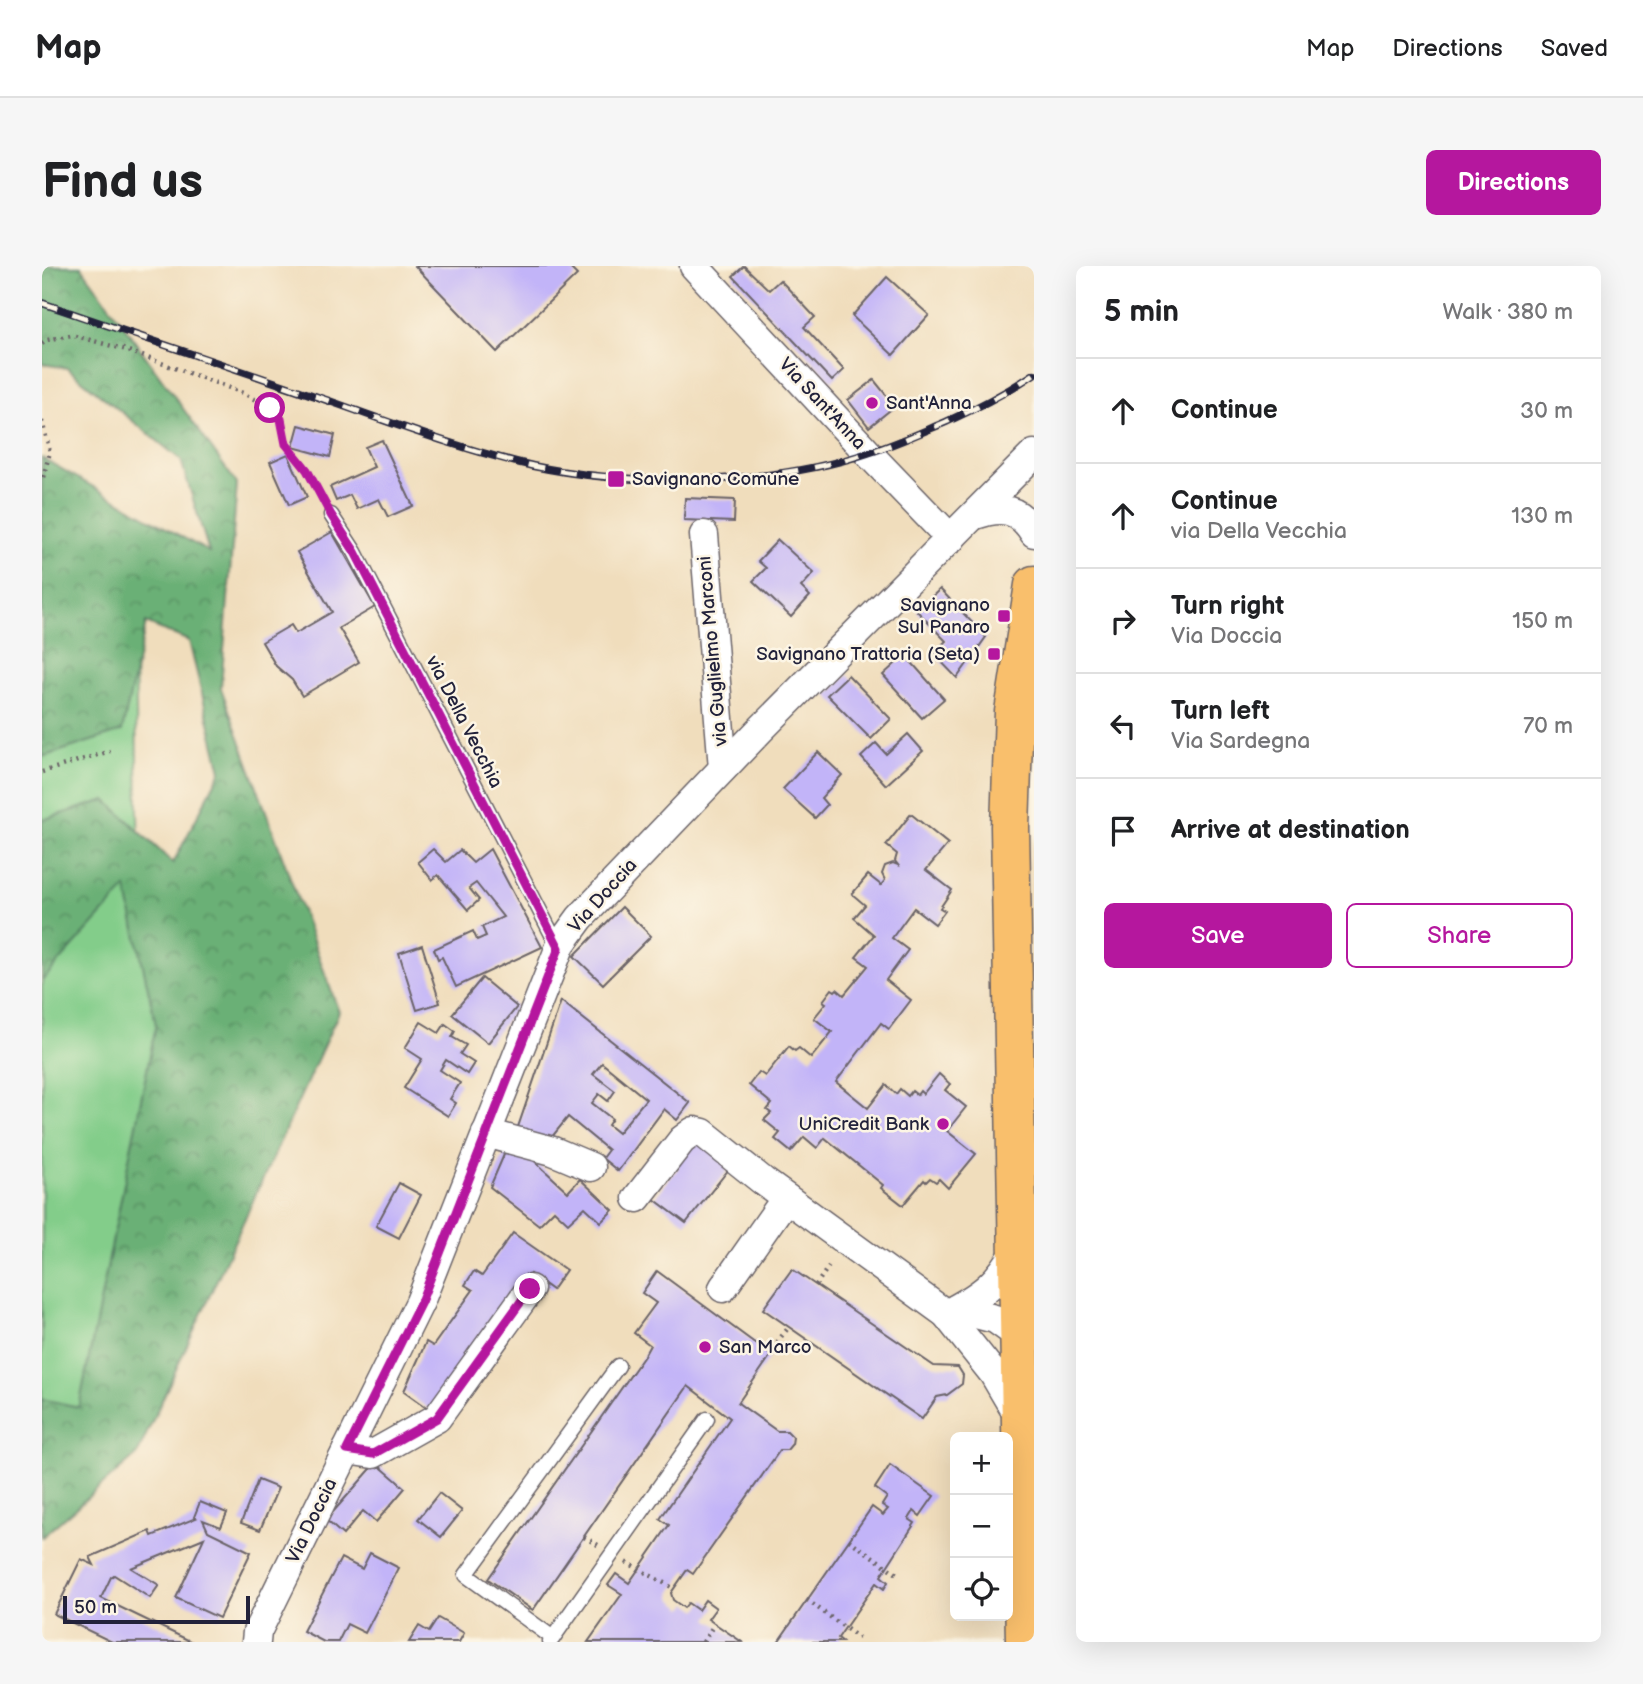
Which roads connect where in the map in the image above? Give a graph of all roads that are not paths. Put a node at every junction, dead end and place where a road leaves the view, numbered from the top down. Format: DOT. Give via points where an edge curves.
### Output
graph roads {
  1 [pos="694,266"];
  2 [pos="1032,459"];
  3 [pos="331,515"];
  4 [pos="975,515"];
  5 [pos="1034,533"];
  6 [pos="704,535"];
  7 [pos="951,539"];
  8 [pos="1034,586"];
  9 [pos="723,768"];
  10 [pos="559,948"];
  11 [pos="486,1133"];
  12 [pos="591,1167"];
  13 [pos="637,1198"];
  14 [pos="786,1198"];
  15 [pos="1026,1246"];
  16 [pos="723,1287"];
  17 [pos="530,1289"];
  18 [pos="951,1312"];
  19 [pos="964,1336"];
  20 [pos="1020,1337"];
  21 [pos="618,1366"];
  22 [pos="708,1419"];
  23 [pos="1023,1424"];
  24 [pos="347,1450"];
  25 [pos="551,1640"];
  26 [pos="256,1642"];
  27 [pos="1025,1642"];
  1 -- 7 [label="street, Via Sant'Anna"];
  2 -- 4 [label="street, Via Doccia"];
  3 -- 10 [label="lane, via Della Vecchia" via="355,552"];
  4 -- 5 [label="street" via="995,508 1007,510 1019,515"];
  4 -- 7 [label="street, Via Doccia"];
  6 -- 9 [label="street, via Guglielmo Marconi"];
  7 -- 9 [label="street, Via Doccia"];
  8 -- 15 [label="main road" via="1014,712 1010,827"];
  9 -- 10 [label="street, Via Doccia" via="580,918"];
  10 -- 11 [label="street, Via Doccia"];
  11 -- 12 [label="street" via="553,1151"];
  11 -- 24 [label="street, Via Doccia" via="421,1302"];
  13 -- 14 [label="street" via="694,1131 713,1138"];
  14 -- 16 [label="street"];
  14 -- 18 [label="street"];
  15 -- 18 [label="street" via="994,1283"];
  15 -- 20 [label="main road"];
  17 -- 24 [label="street" via="437,1418 373,1454"];
  18 -- 19 [label="street"];
  18 -- 20 [label="street" via="995,1319"];
  19 -- 20 [label="street" via="994,1344"];
  19 -- 23 [label="street"];
  20 -- 23 [label="main road"];
  21 -- 25 [label="lane" via="466,1575"];
  22 -- 25 [label="lane"];
  23 -- 27 [label="main road"];
  24 -- 26 [label="street, Via Doccia"];
}
